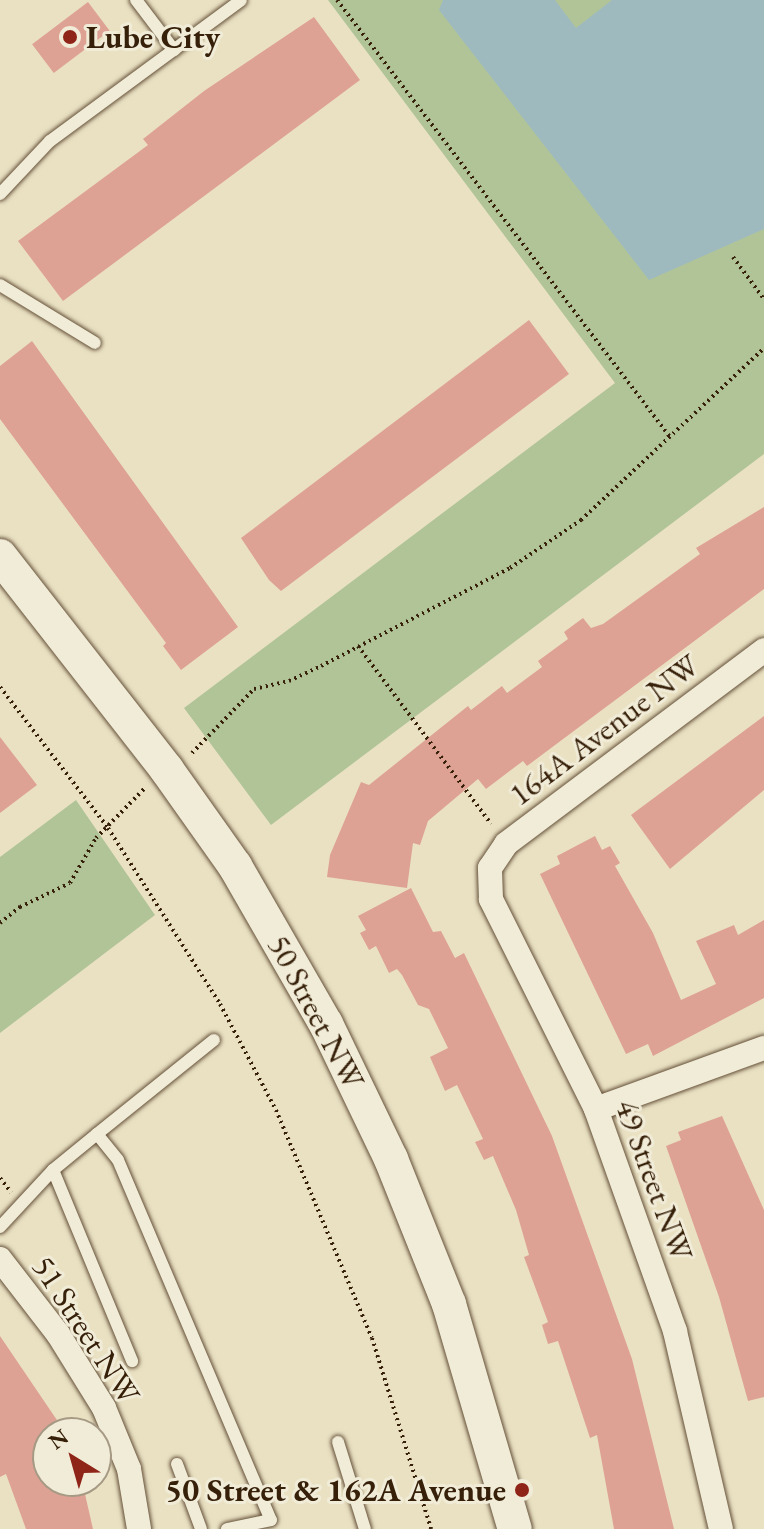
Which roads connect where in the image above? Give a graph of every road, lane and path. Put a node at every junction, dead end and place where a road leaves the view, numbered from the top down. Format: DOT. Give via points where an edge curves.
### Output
graph roads {
  1 [pos="136,0"];
  2 [pos="241,0"];
  3 [pos="337,0"];
  4 [pos="174,50"];
  5 [pos="0,194"];
  6 [pos="733,257"];
  7 [pos="0,285"];
  8 [pos="764,299"];
  9 [pos="95,343"];
  10 [pos="764,348"];
  11 [pos="670,437"];
  12 [pos="0,556"];
  13 [pos="358,646"];
  14 [pos="764,650"];
  15 [pos="0,687"];
  16 [pos="182,760"];
  17 [pos="151,782"];
  18 [pos="108,828"];
  19 [pos="506,844"];
  20 [pos="490,868"];
  21 [pos="0,923"];
  22 [pos="214,1040"];
  23 [pos="764,1048"];
  24 [pos="596,1109"];
  25 [pos="97,1134"];
  26 [pos="53,1170"];
  27 [pos="0,1227"];
  28 [pos="0,1259"];
  29 [pos="132,1361"];
  30 [pos="338,1442"];
  31 [pos="177,1464"];
  32 [pos="273,1524"];
  33 [pos="139,1529"];
  34 [pos="201,1529"];
  35 [pos="227,1529"];
  36 [pos="365,1529"];
  37 [pos="431,1529"];
  38 [pos="515,1529"];
  39 [pos="721,1529"];
  1 -- 4 [label="lane"];
  2 -- 4 [label="lane"];
  3 -- 11 [label="path"];
  4 -- 5 [label="lane" via="35,154"];
  6 -- 8 [label="path"];
  7 -- 9 [label="lane"];
  10 -- 11 [label="path"];
  11 -- 13 [label="path" via="613,494 552,540 510,568"];
  12 -- 38 [label="main road, 50 Street NW" via="235,866 326,1024 391,1159 439,1277"];
  13 -- 16 [label="path" via="289,681 254,689"];
  13 -- 19 [label="path"];
  14 -- 19 [label="street, 164A Avenue NW"];
  15 -- 18 [label="path"];
  17 -- 18 [label="path"];
  18 -- 21 [label="path" via="96,838 70,883"];
  18 -- 37 [label="path" via="220,1004 276,1110 372,1338"];
  19 -- 20 [label="street, 164A Avenue NW"];
  20 -- 24 [label="street, 49 Street NW" via="491,899"];
  22 -- 25 [label="lane"];
  23 -- 24 [label="street"];
  24 -- 39 [label="street, 49 Street NW" via="675,1331"];
  25 -- 26 [label="lane"];
  25 -- 32 [label="lane" via="118,1160"];
  26 -- 27 [label="lane"];
  26 -- 29 [label="lane"];
  28 -- 33 [label="street, 51 Street NW" via="58,1334 104,1408 129,1469"];
  30 -- 36 [label="lane"];
  31 -- 34 [label="lane"];
  32 -- 35 [label="lane"];
}
